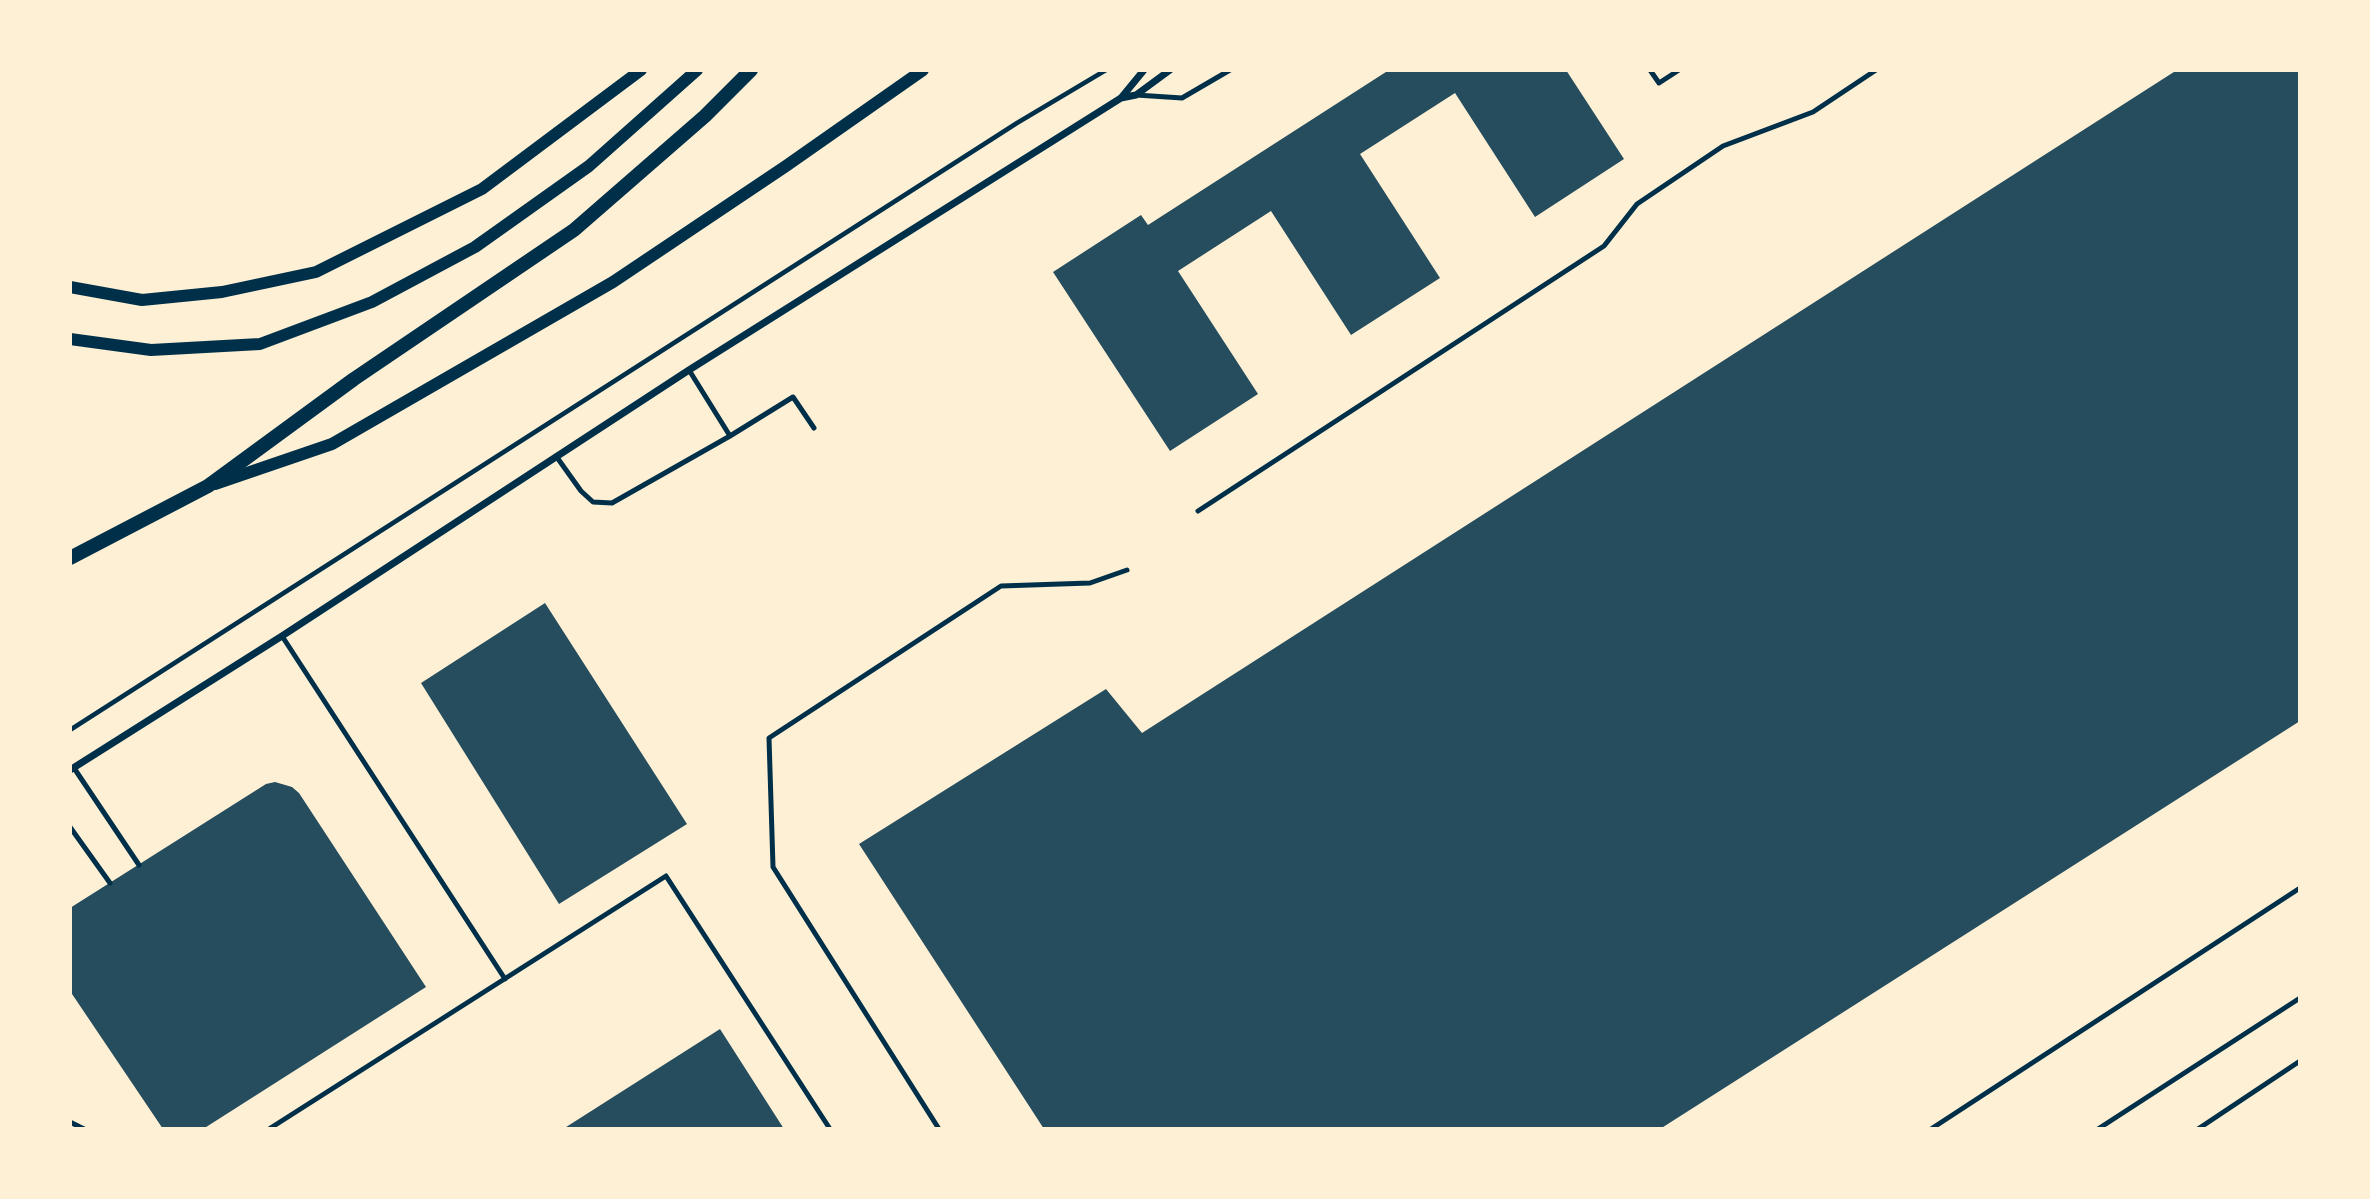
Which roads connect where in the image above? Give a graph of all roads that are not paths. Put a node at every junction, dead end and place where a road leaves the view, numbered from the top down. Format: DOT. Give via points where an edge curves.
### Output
graph roads {
  1 [pos="641,70"];
  2 [pos="697,70"];
  3 [pos="751,70"];
  4 [pos="923,70"];
  5 [pos="1144,70"];
  6 [pos="1170,70"];
  7 [pos="1230,70"];
  8 [pos="1650,70"];
  9 [pos="1679,70"];
  10 [pos="1876,70"];
  11 [pos="1136,95"];
  12 [pos="1121,98"];
  13 [pos="70,287"];
  14 [pos="70,339"];
  15 [pos="689,370"];
  16 [pos="814,428"];
  17 [pos="730,436"];
  18 [pos="556,456"];
  19 [pos="208,486"];
  20 [pos="1198,511"];
  21 [pos="70,558"];
  22 [pos="1127,569"];
  23 [pos="282,636"];
  24 [pos="72,769"];
  25 [pos="70,827"];
  26 [pos="139,864"];
  27 [pos="110,883"];
  28 [pos="2300,888"];
  29 [pos="505,979"];
  30 [pos="2300,998"];
  31 [pos="2300,1061"];
  32 [pos="70,1122"];
  33 [pos="84,1129"];
  34 [pos="269,1129"];
  35 [pos="830,1129"];
  36 [pos="939,1129"];
  37 [pos="1931,1129"];
  38 [pos="2098,1129"];
  39 [pos="2198,1129"];
  1 -- 13 [label="street" via="482,189 316,272 222,292 142,300"];
  2 -- 14 [label="street" via="589,166 475,247 372,302 260,344 151,350"];
  3 -- 19 [label="main road" via="574,230 354,379"];
  4 -- 19 [label="street" via="613,282 332,444"];
  5 -- 12 [label="street"];
  6 -- 11 [label="street"];
  7 -- 11 [label="lane" via="1182,98"];
  8 -- 9 [label="lane" via="1659,83"];
  10 -- 20 [label="lane" via="1813,111 1723,146 1636,204 1604,246"];
  11 -- 12 [label="street"];
  12 -- 15 [label="street"];
  15 -- 17 [label="lane"];
  15 -- 18 [label="street"];
  16 -- 17 [label="lane" via="793,397"];
  17 -- 18 [label="lane" via="612,503 593,502"];
  18 -- 23 [label="street"];
  19 -- 21 [label="main road"];
  22 -- 36 [label="lane" via="1090,583 1001,586 769,738 774,867"];
  23 -- 24 [label="street"];
  23 -- 29 [label="lane"];
  24 -- 26 [label="lane"];
  25 -- 27 [label="lane"];
  28 -- 37 [label="lane"];
  29 -- 34 [label="lane"];
  29 -- 35 [label="lane" via="666,876"];
  30 -- 38 [label="lane"];
  31 -- 39 [label="lane"];
  32 -- 33 [label="lane"];
}
